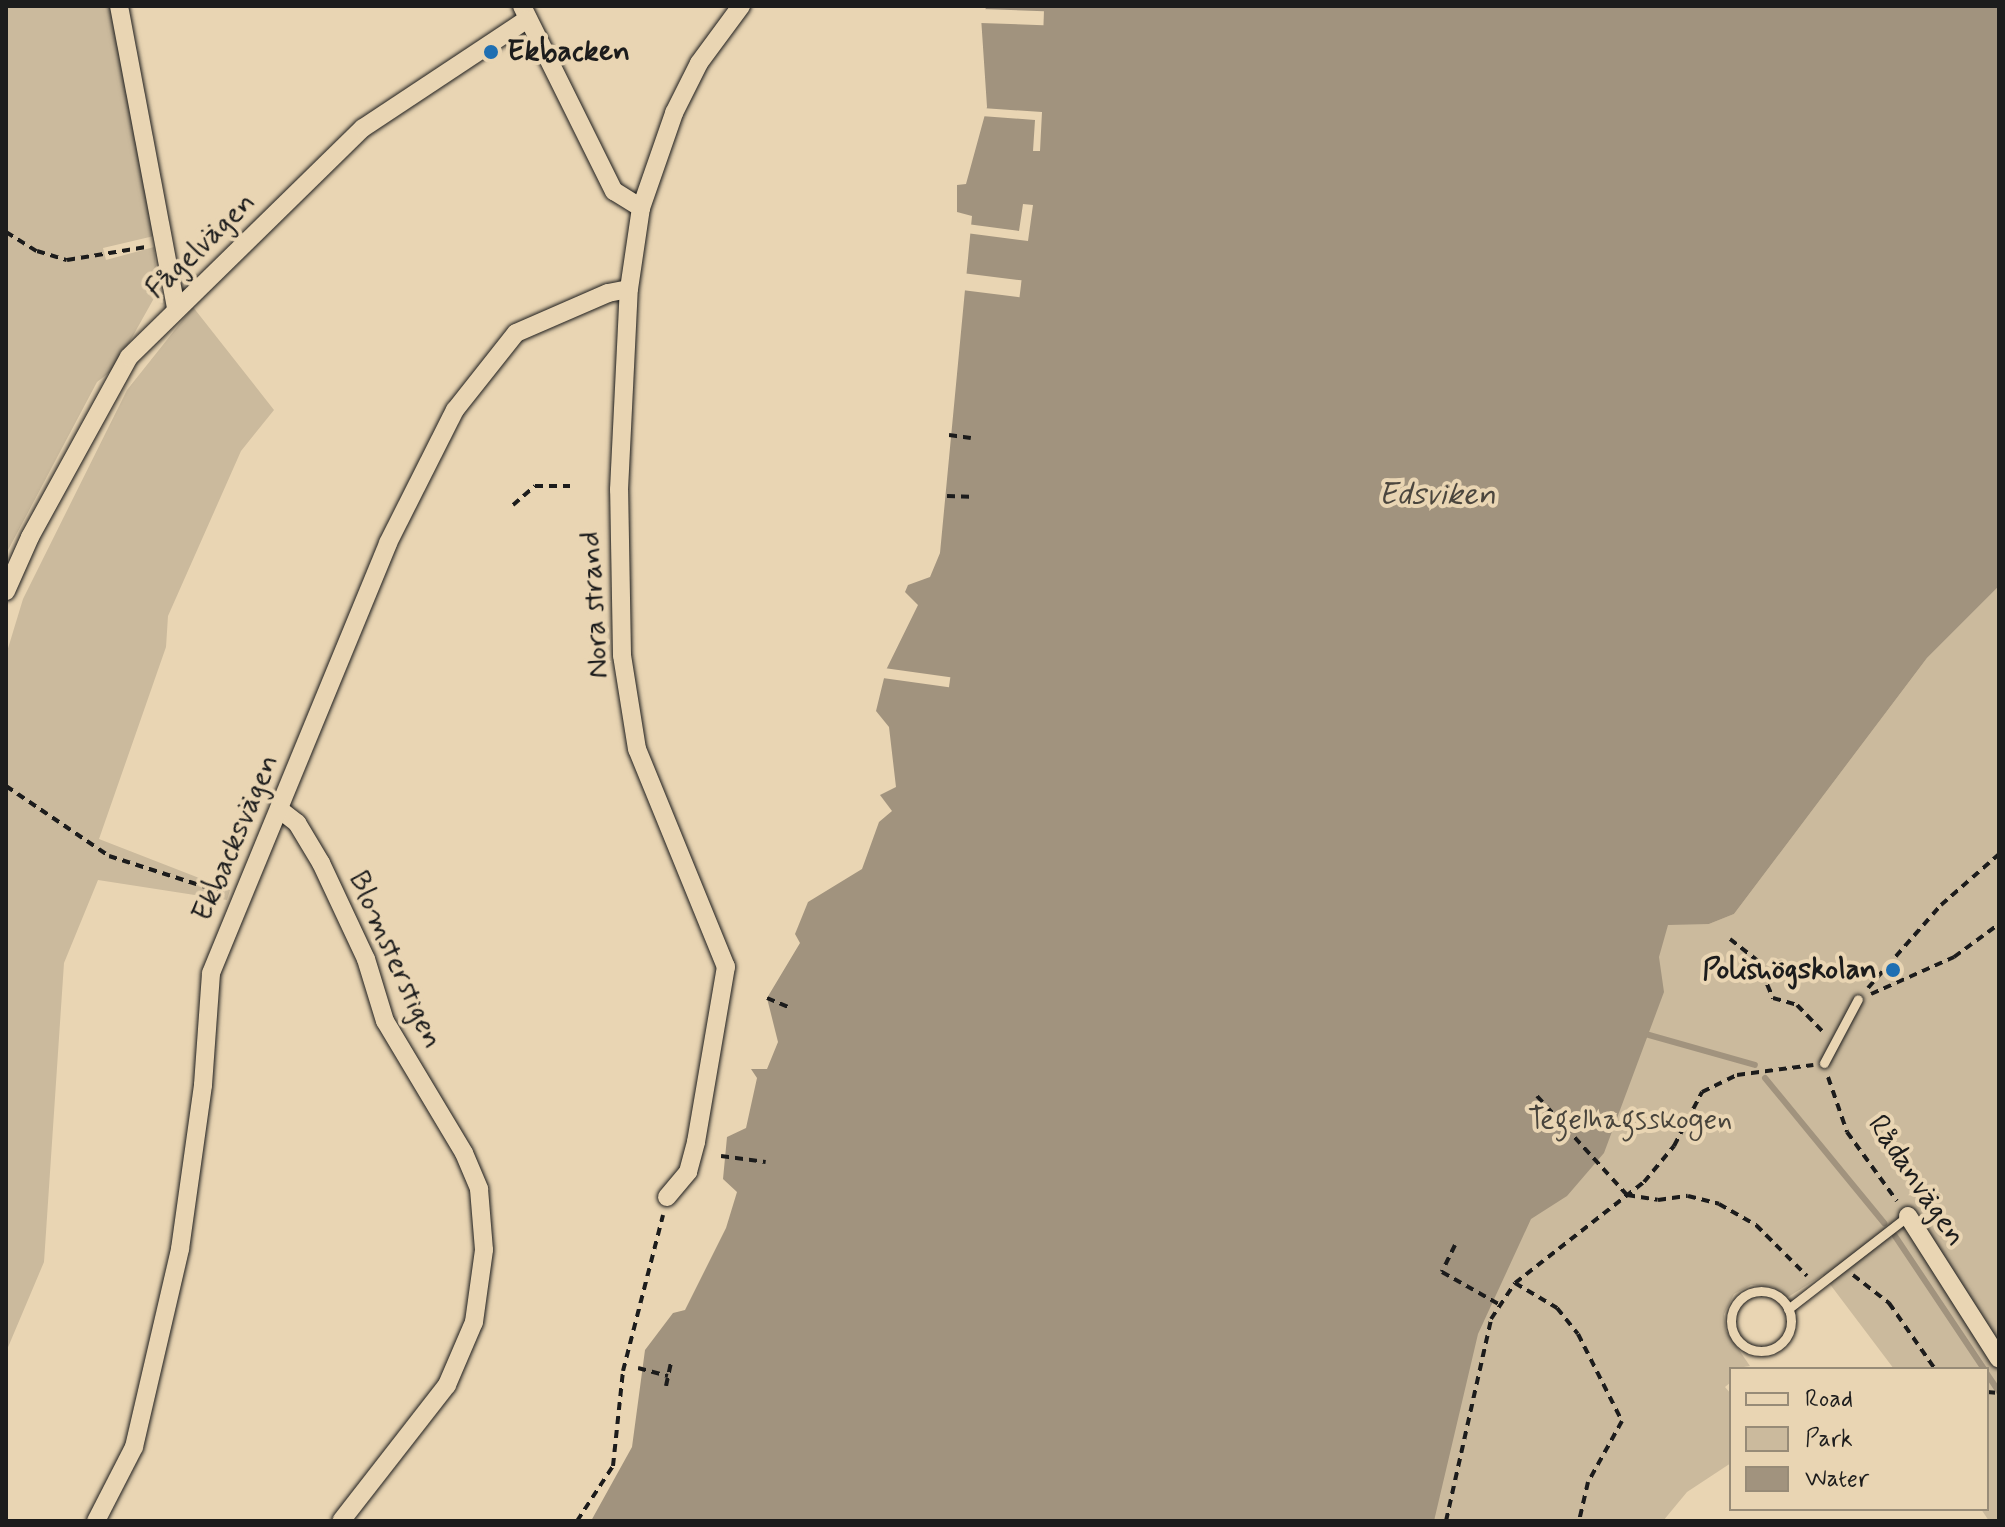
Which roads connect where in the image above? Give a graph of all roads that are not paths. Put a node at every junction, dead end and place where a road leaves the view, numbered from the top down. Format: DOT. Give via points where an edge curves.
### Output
graph roads {
  1 [pos="119,6"];
  2 [pos="741,6"];
  3 [pos="524,13"];
  4 [pos="641,208"];
  5 [pos="629,289"];
  6 [pos="176,309"];
  7 [pos="6,591"];
  8 [pos="279,809"];
  9 [pos="1858,999"];
  10 [pos="1824,1063"];
  11 [pos="667,1197"];
  12 [pos="1908,1216"];
  13 [pos="1788,1309"];
  14 [pos="1999,1359"];
  15 [pos="96,1521"];
  16 [pos="341,1521"];
  1 -- 6 [label="street"];
  2 -- 4 [label="street, Nora strand" via="699,63 674,113"];
  3 -- 4 [label="street" via="614,191"];
  3 -- 6 [label="street, Fågelvägen" via="363,128"];
  4 -- 5 [label="street, Nora strand"];
  5 -- 8 [label="street, Ekbacksvägen" via="516,333 455,410 388,543"];
  5 -- 11 [label="street, Nora strand" via="618,528 622,655 641,761 726,967 696,1142 688,1172"];
  6 -- 7 [label="street, Fågelvägen" via="129,357"];
  8 -- 15 [label="street, Ekbacksvägen" via="211,973 203,1085 180,1249 134,1447"];
  8 -- 16 [label="street, Blomsterstigen" via="297,823 321,863 366,959 385,1021 464,1153 479,1189 484,1250 474,1322 447,1385"];
  9 -- 10 [label="lane"];
  12 -- 13 [label="lane"];
  12 -- 14 [label="street, Rådanvägen"];
  13 -- 13 [label="lane" via="1789,1329 1777,1346 1753,1350 1732,1329 1735,1306 1750,1293 1771,1292"];
}
